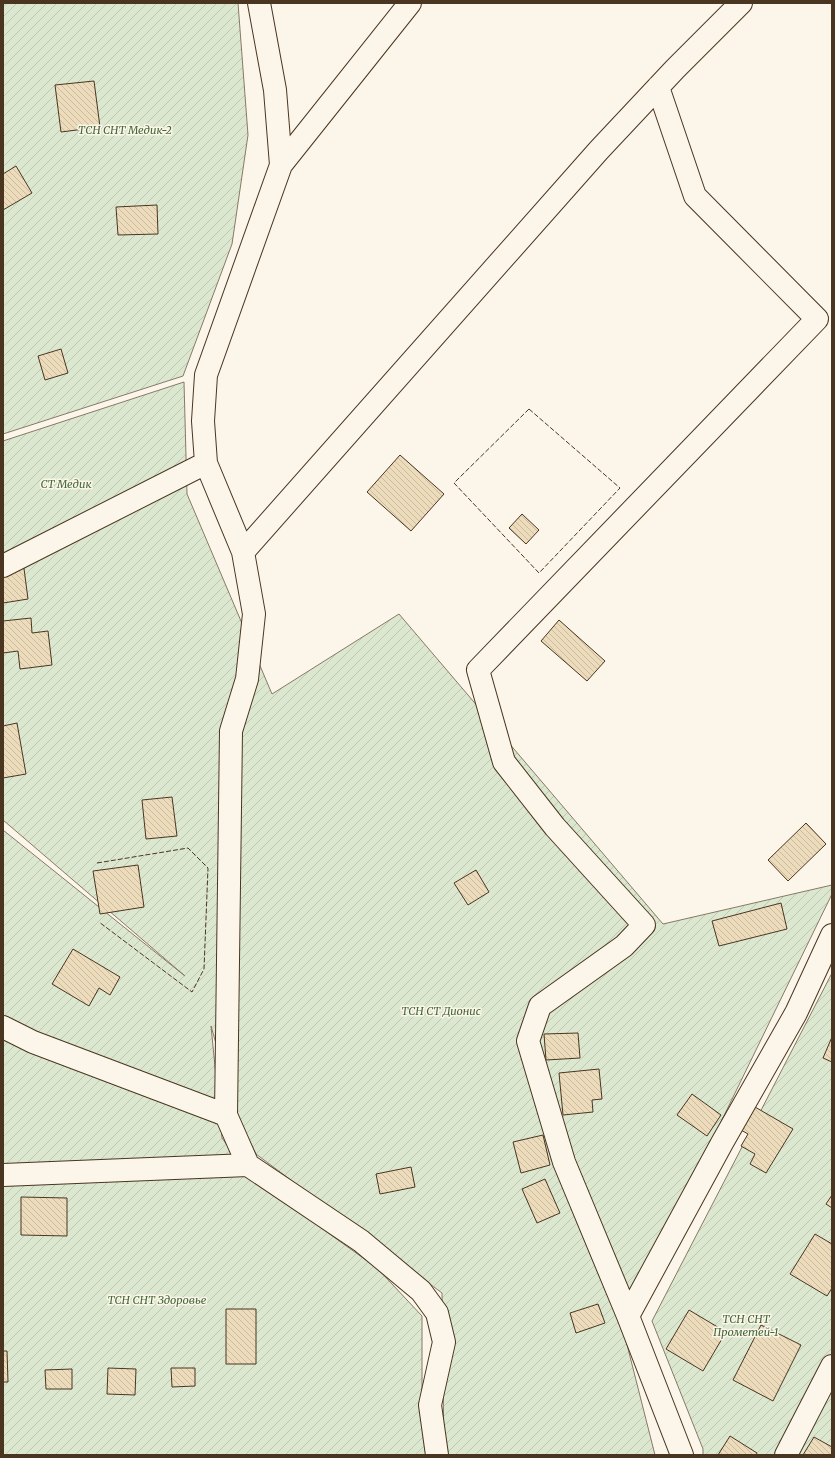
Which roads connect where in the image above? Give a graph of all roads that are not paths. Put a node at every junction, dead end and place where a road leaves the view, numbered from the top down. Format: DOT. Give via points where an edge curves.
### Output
graph roads {
  1 [pos="258,3"];
  2 [pos="410,3"];
  3 [pos="741,3"];
  4 [pos="658,87"];
  5 [pos="281,165"];
  6 [pos="206,463"];
  7 [pos="243,552"];
  8 [pos="3,566"];
  9 [pos="832,935"];
  10 [pos="3,1027"];
  11 [pos="226,1115"];
  12 [pos="248,1165"];
  13 [pos="3,1175"];
  14 [pos="628,1316"];
  15 [pos="832,1366"];
  16 [pos="437,1455"];
  17 [pos="682,1455"];
  18 [pos="786,1455"];
  1 -- 5 [label="street" via="275,90"];
  2 -- 5 [label="street"];
  3 -- 4 [label="street"];
  4 -- 7 [label="street" via="599,150"];
  4 -- 14 [label="street" via="696,196 817,319 478,670 504,762 555,826 644,925 624,946 540,1006 528,1041 564,1162"];
  5 -- 6 [label="street" via="206,375 203,421"];
  6 -- 7 [label="street"];
  6 -- 8 [label="street"];
  7 -- 11 [label="street" via="254,614 247,679 231,731"];
  9 -- 14 [label="street" via="796,1013"];
  10 -- 11 [label="street" via="33,1042"];
  11 -- 12 [label="street"];
  12 -- 13 [label="street"];
  12 -- 16 [label="street" via="361,1241 421,1291 437,1313 444,1342 430,1405"];
  14 -- 17 [label="street"];
  15 -- 18 [label="street"];
}
